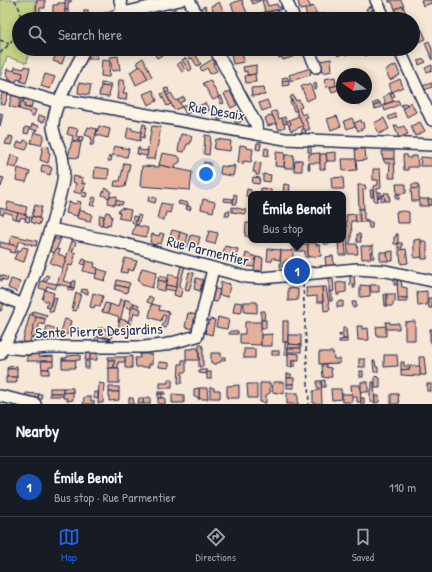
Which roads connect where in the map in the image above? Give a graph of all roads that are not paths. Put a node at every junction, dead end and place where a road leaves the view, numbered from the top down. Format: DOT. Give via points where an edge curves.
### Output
graph roads {
  1 [pos="120,0"];
  2 [pos="180,0"];
  3 [pos="189,0"];
  4 [pos="286,0"];
  5 [pos="376,0"];
  6 [pos="123,12"];
  7 [pos="127,12"];
  8 [pos="195,12"];
  9 [pos="291,12"];
  10 [pos="382,12"];
  11 [pos="82,56"];
  12 [pos="219,56"];
  13 [pos="311,56"];
  14 [pos="402,56"];
  15 [pos="316,67"];
  16 [pos="0,85"];
  17 [pos="60,101"];
  18 [pos="432,120"];
  19 [pos="257,134"];
  20 [pos="432,145"];
  21 [pos="50,228"];
  22 [pos="213,269"];
  23 [pos="432,281"];
  24 [pos="0,295"];
  25 [pos="23,305"];
  26 [pos="1,349"];
  27 [pos="0,396"];
  28 [pos="35,404"];
  1 -- 6 [label="street"];
  2 -- 7 [label="street"];
  3 -- 8 [label="street"];
  4 -- 9 [label="street"];
  5 -- 10 [label="street"];
  11 -- 17 [label="street"];
  12 -- 19 [label="street" via="256,124"];
  13 -- 15 [label="street"];
  14 -- 18 [label="street"];
  16 -- 17 [label="street, Rue Desaix"];
  17 -- 19 [label="street, Rue Desaix"];
  17 -- 21 [label="street" via="53,126 62,157 62,185"];
  19 -- 20 [label="street, Rue Desaix" via="284,139"];
  21 -- 22 [label="street, Rue Parmentier" via="117,242"];
  21 -- 25 [label="street"];
  22 -- 23 [label="street, Rue Parmentier" via="262,278 373,269"];
  22 -- 26 [label="street, Sente Pierre Desjardins" via="197,336 164,346 49,346"];
  24 -- 25 [label="street"];
  25 -- 26 [label="street"];
  27 -- 28 [label="street"];
}
